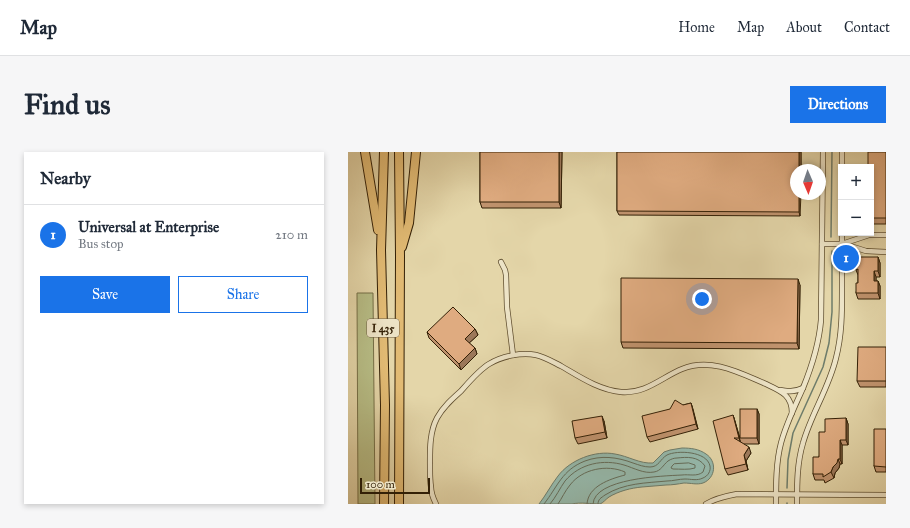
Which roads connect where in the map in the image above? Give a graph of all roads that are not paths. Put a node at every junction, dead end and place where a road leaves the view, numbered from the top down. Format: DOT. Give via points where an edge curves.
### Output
graph roads {
  1 [pos="365,152"];
  2 [pos="384,152"];
  3 [pos="399,152"];
  4 [pos="416,152"];
  5 [pos="823,152"];
  6 [pos="842,152"];
  7 [pos="842,164"];
  8 [pos="886,235"];
  9 [pos="842,236"];
  10 [pos="822,244"];
  11 [pos="842,244"];
  12 [pos="381,250"];
  13 [pos="886,252"];
  14 [pos="400,256"];
  15 [pos="501,262"];
  16 [pos="513,355"];
  17 [pos="803,388"];
  18 [pos="776,389"];
  19 [pos="792,413"];
  20 [pos="776,494"];
  21 [pos="797,495"];
  22 [pos="886,495"];
  23 [pos="384,504"];
  24 [pos="399,504"];
  25 [pos="436,504"];
  26 [pos="706,504"];
  27 [pos="776,504"];
  28 [pos="797,504"];
  1 -- 12 [label="highway"];
  2 -- 12 [label="highway, I 435"];
  3 -- 14 [label="highway, I 435"];
  4 -- 14 [label="highway" via="409,223"];
  5 -- 10 [label="street"];
  6 -- 7 [label="street"];
  8 -- 11 [label="street" via="869,235"];
  9 -- 11 [label="street"];
  10 -- 11 [label="street"];
  10 -- 17 [label="street" via="820,335 816,355"];
  11 -- 13 [label="street" via="866,251"];
  11 -- 21 [label="street" via="840,345 803,443 799,458"];
  12 -- 23 [label="highway, I 435" via="385,405"];
  14 -- 24 [label="highway, I 435"];
  15 -- 16 [label="street" via="506,275"];
  16 -- 18 [label="street" via="536,355 550,360 598,387 611,391 638,391 681,369 708,364 738,372"];
  16 -- 25 [label="street" via="485,367 437,418 430,441 430,487"];
  17 -- 18 [label="street" via="790,391"];
  17 -- 19 [label="street"];
  18 -- 19 [label="street" via="790,400"];
  19 -- 20 [label="street" via="779,454"];
  20 -- 21 [label="street"];
  20 -- 26 [label="street" via="737,494 717,498"];
  20 -- 27 [label="street"];
  21 -- 22 [label="street"];
  21 -- 28 [label="street"];
}
